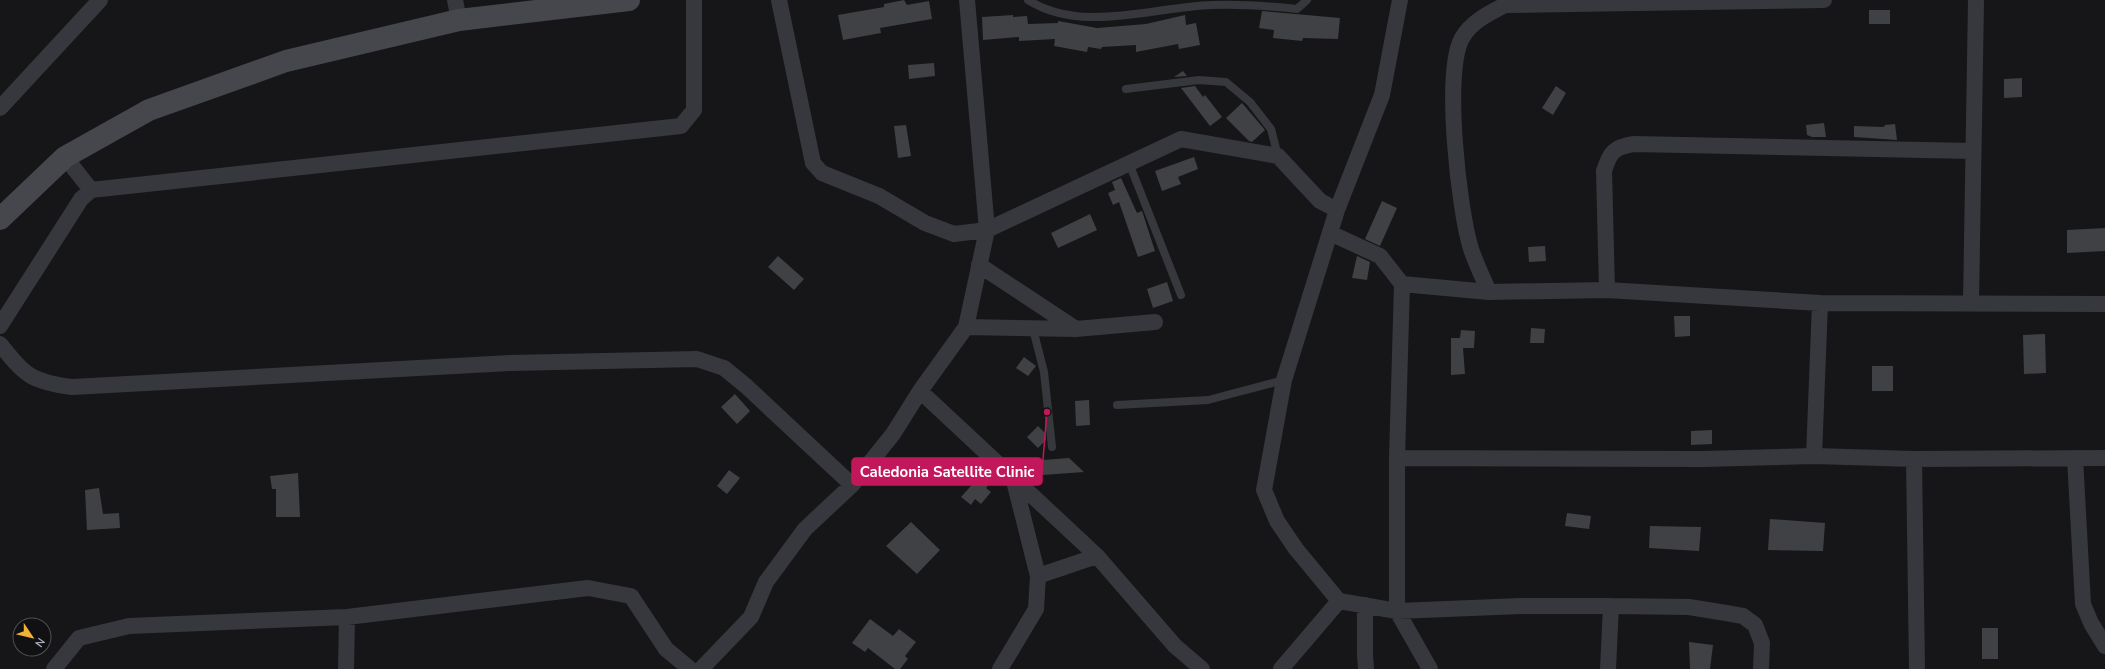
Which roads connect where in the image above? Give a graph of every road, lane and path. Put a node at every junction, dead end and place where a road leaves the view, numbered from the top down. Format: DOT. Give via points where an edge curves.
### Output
graph roads {
  1 [pos="100,0"];
  2 [pos="629,0"];
  3 [pos="694,0"];
  4 [pos="779,0"];
  5 [pos="967,0"];
  6 [pos="1028,0"];
  7 [pos="1307,0"];
  8 [pos="1400,0"];
  9 [pos="1824,0"];
  10 [pos="1976,0"];
  11 [pos="457,10"];
  12 [pos="1126,89"];
  13 [pos="0,108"];
  14 [pos="1972,151"];
  15 [pos="65,156"];
  16 [pos="1278,156"];
  17 [pos="1129,163"];
  18 [pos="91,190"];
  19 [pos="1338,210"];
  20 [pos="0,219"];
  21 [pos="987,230"];
  22 [pos="1330,233"];
  23 [pos="979,265"];
  24 [pos="1402,284"];
  25 [pos="1607,290"];
  26 [pos="1489,292"];
  27 [pos="1181,295"];
  28 [pos="1820,303"];
  29 [pos="1971,303"];
  30 [pos="2105,304"];
  31 [pos="1155,322"];
  32 [pos="0,326"];
  33 [pos="966,327"];
  34 [pos="1033,328"];
  35 [pos="1076,329"];
  36 [pos="0,344"];
  37 [pos="1284,380"];
  38 [pos="920,391"];
  39 [pos="1116,405"];
  40 [pos="1052,447"];
  41 [pos="1814,456"];
  42 [pos="1397,458"];
  43 [pos="2075,458"];
  44 [pos="2105,458"];
  45 [pos="1914,459"];
  46 [pos="1013,477"];
  47 [pos="852,485"];
  48 [pos="1097,556"];
  49 [pos="1038,576"];
  50 [pos="1338,601"];
  51 [pos="1365,605"];
  52 [pos="1611,606"];
  53 [pos="1397,611"];
  54 [pos="347,618"];
  55 [pos="2105,646"];
  56 [pos="54,669"];
  57 [pos="346,669"];
  58 [pos="690,669"];
  59 [pos="701,669"];
  60 [pos="1000,669"];
  61 [pos="1202,669"];
  62 [pos="1281,669"];
  63 [pos="1366,669"];
  64 [pos="1430,669"];
  65 [pos="1608,669"];
  66 [pos="1761,669"];
  67 [pos="1917,669"];
  1 -- 13 [label="street"];
  2 -- 11 [label="street"];
  3 -- 18 [label="street" via="694,110 681,126"];
  4 -- 21 [label="street" via="813,163 822,173 879,196 925,223 954,234"];
  5 -- 21 [label="street"];
  6 -- 7 [label="lane" via="1043,10 1098,18 1212,5 1297,9"];
  8 -- 19 [label="street" via="1382,95"];
  9 -- 26 [label="street" via="1505,5 1482,16 1462,38 1455,60 1452,87 1461,192 1471,250"];
  10 -- 14 [label="street"];
  11 -- 15 [label="street" via="286,61 149,110"];
  12 -- 16 [label="lane" via="1199,80 1226,82 1250,102 1271,129"];
  14 -- 25 [label="street" via="1634,144 1614,149 1604,171"];
  14 -- 29 [label="street"];
  15 -- 18 [label="street"];
  15 -- 20 [label="street"];
  16 -- 17 [label="street" via="1181,139"];
  16 -- 19 [label="street" via="1320,201"];
  17 -- 21 [label="street"];
  17 -- 27 [label="lane"];
  18 -- 32 [label="street" via="81,199"];
  19 -- 22 [label="street"];
  21 -- 23 [label="street"];
  22 -- 24 [label="street" via="1380,256"];
  22 -- 37 [label="street"];
  23 -- 33 [label="street"];
  23 -- 35 [label="street"];
  24 -- 26 [label="street"];
  24 -- 42 [label="street"];
  25 -- 26 [label="street"];
  25 -- 28 [label="street"];
  28 -- 29 [label="street"];
  28 -- 41 [label="street"];
  29 -- 30 [label="street"];
  31 -- 35 [label="street"];
  33 -- 34 [label="street"];
  33 -- 38 [label="street"];
  34 -- 35 [label="street"];
  34 -- 40 [label="lane" via="1044,372"];
  36 -- 47 [label="street" via="22,371 48,383 72,387 510,363 697,359 724,368"];
  37 -- 39 [label="lane" via="1208,400"];
  37 -- 50 [label="street" via="1264,490 1277,521"];
  38 -- 46 [label="street"];
  38 -- 47 [label="street" via="893,434"];
  41 -- 42 [label="street" via="1703,459"];
  41 -- 45 [label="street"];
  42 -- 53 [label="street"];
  43 -- 44 [label="street"];
  43 -- 45 [label="street"];
  43 -- 55 [label="street" via="2084,604 2091,624"];
  45 -- 67 [label="street"];
  46 -- 48 [label="street"];
  46 -- 49 [label="street"];
  47 -- 59 [label="street" via="806,530 766,582 751,617"];
  48 -- 49 [label="street"];
  48 -- 61 [label="street" via="1175,646"];
  49 -- 60 [label="street" via="1036,609"];
  50 -- 51 [label="street"];
  50 -- 62 [label="street"];
  51 -- 53 [label="street"];
  51 -- 63 [label="street"];
  52 -- 53 [label="street" via="1522,606"];
  52 -- 65 [label="street"];
  52 -- 66 [label="street" via="1689,607 1743,616 1755,625 1762,644"];
  53 -- 64 [label="street"];
  54 -- 56 [label="street" via="129,626 79,638"];
  54 -- 57 [label="street"];
  54 -- 58 [label="street" via="588,588 632,596 666,649"];
}
